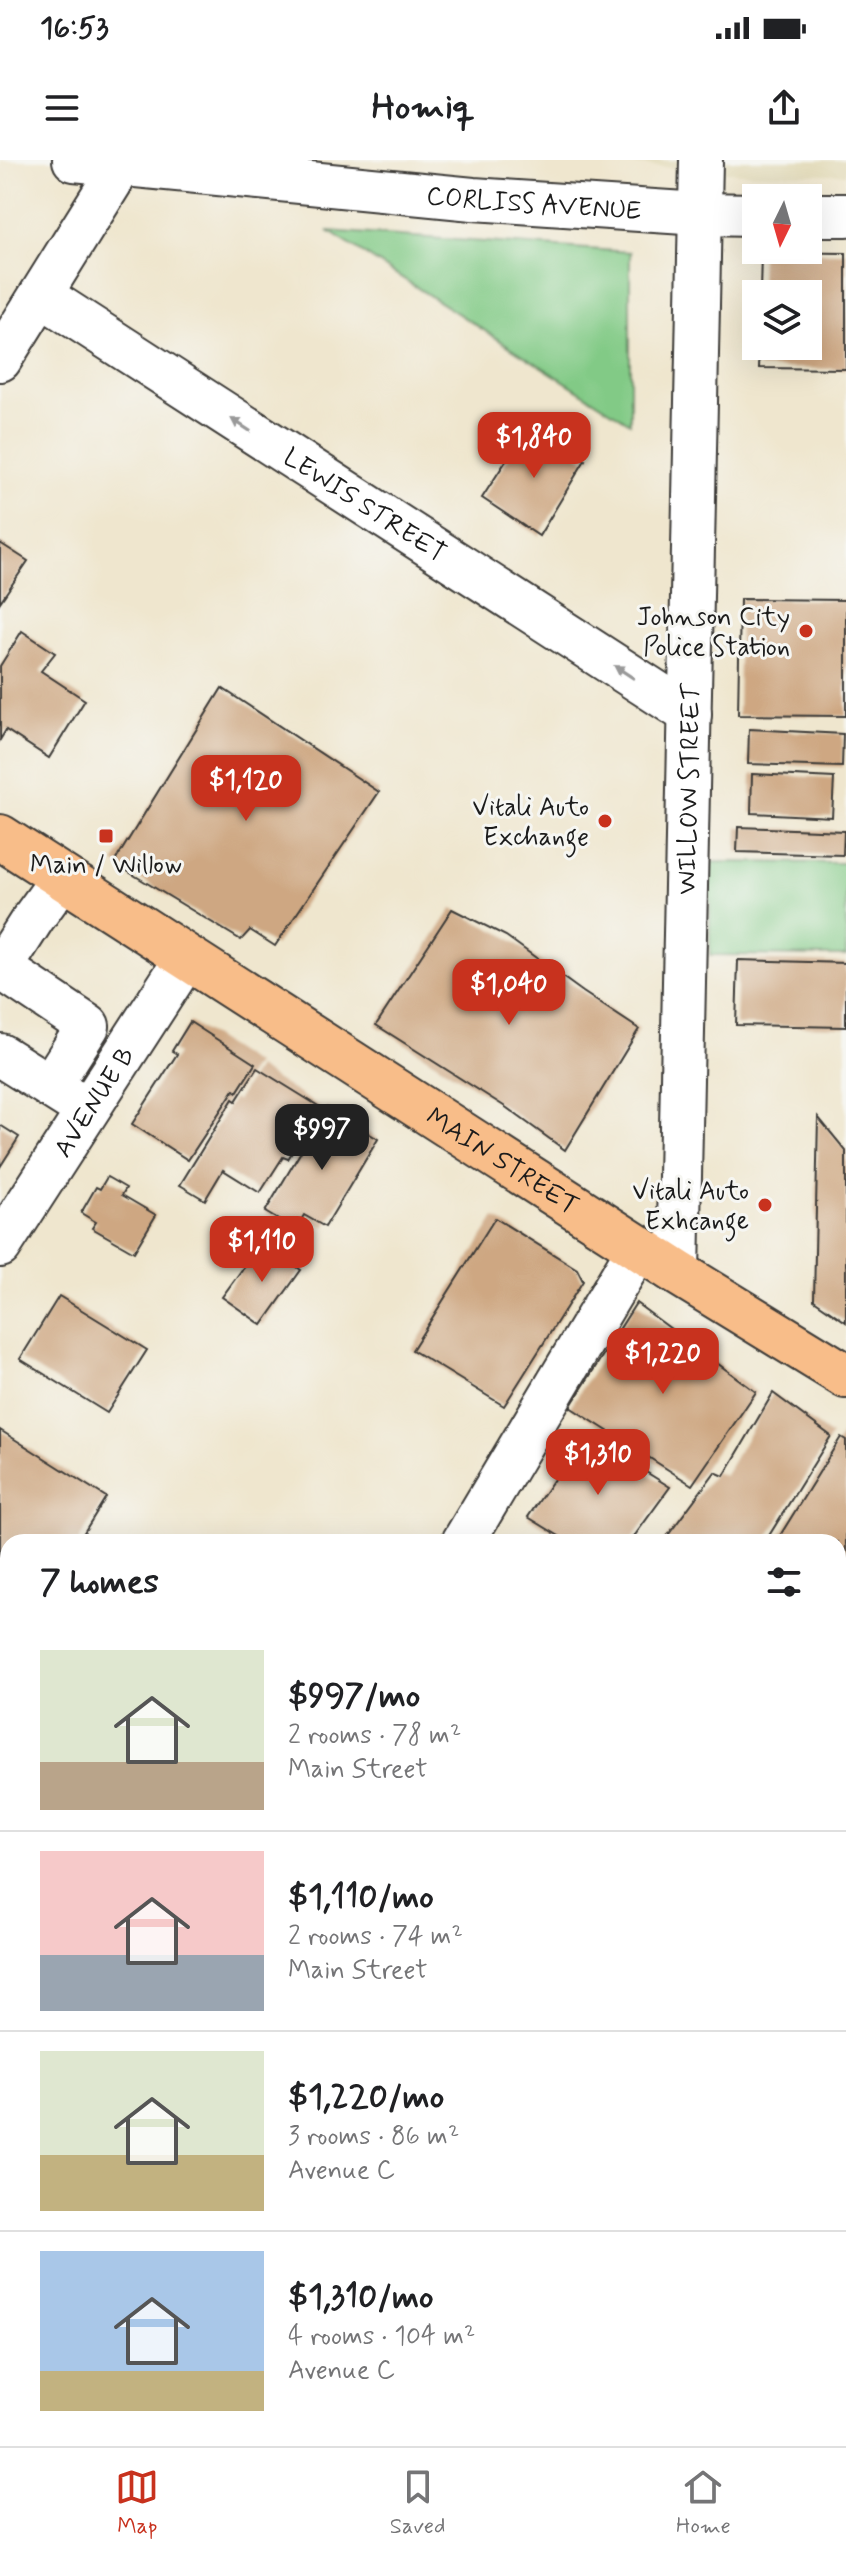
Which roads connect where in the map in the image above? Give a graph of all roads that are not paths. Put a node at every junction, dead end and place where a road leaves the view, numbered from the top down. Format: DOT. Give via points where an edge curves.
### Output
graph roads {
  1 [pos="701,160"];
  2 [pos="103,162"];
  3 [pos="700,214"];
  4 [pos="742,215"];
  5 [pos="822,215"];
  6 [pos="846,215"];
  7 [pos="41,295"];
  8 [pos="0,360"];
  9 [pos="690,714"];
  10 [pos="0,837"];
  11 [pos="63,877"];
  12 [pos="187,957"];
  13 [pos="1,969"];
  14 [pos="0,1055"];
  15 [pos="50,1086"];
  16 [pos="87,1111"];
  17 [pos="0,1246"];
  18 [pos="639,1247"];
  19 [pos="678,1273"];
  20 [pos="846,1376"];
  21 [pos="468,1534"];
  1 -- 3 [label="street, WILLOW STREET"];
  2 -- 3 [label="street, CORLISS AVENUE" via="473,199"];
  2 -- 7 [label="street"];
  3 -- 4 [label="street, CORLISS AVENUE"];
  3 -- 9 [label="street, WILLOW STREET"];
  5 -- 6 [label="street"];
  7 -- 8 [label="street"];
  9 -- 7 [label="street, LEWIS STREET, one-way"];
  9 -- 19 [label="street, WILLOW STREET"];
  10 -- 11 [label="main road, MAIN STREET"];
  11 -- 12 [label="main road, MAIN STREET"];
  11 -- 13 [label="street"];
  12 -- 16 [label="street, AVENUE B"];
  12 -- 18 [label="main road, MAIN STREET"];
  13 -- 15 [label="street" via="88,1026"];
  14 -- 15 [label="street"];
  15 -- 16 [label="street"];
  16 -- 17 [label="street, AVENUE B"];
  18 -- 19 [label="main road, MAIN STREET"];
  18 -- 21 [label="street"];
  19 -- 20 [label="main road, MAIN STREET"];
}
